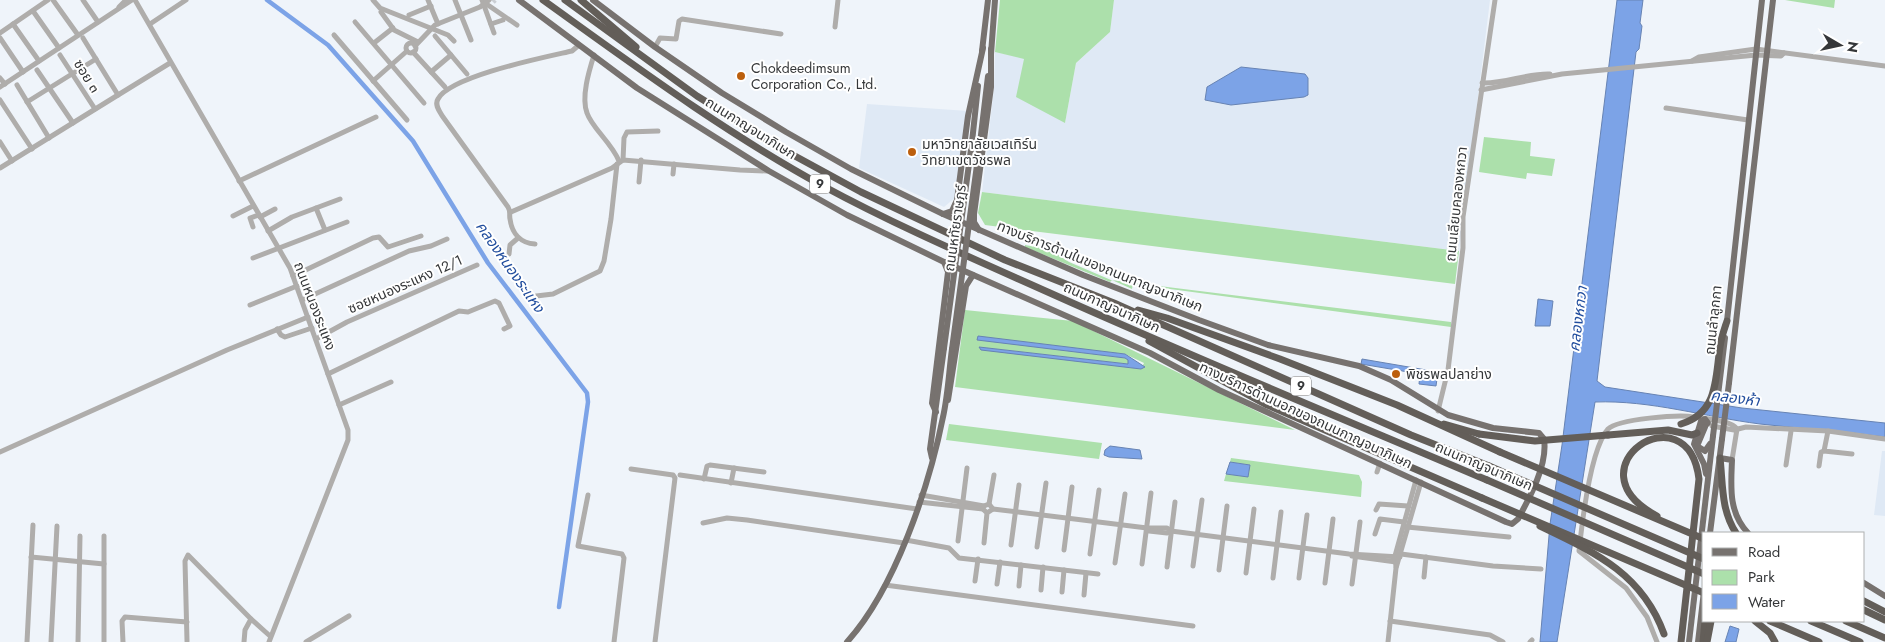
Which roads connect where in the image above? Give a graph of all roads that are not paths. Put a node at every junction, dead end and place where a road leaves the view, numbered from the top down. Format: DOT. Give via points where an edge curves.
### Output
graph roads {
  1 [pos="48,0"];
  2 [pos="53,0"];
  3 [pos="84,0"];
  4 [pos="126,0"];
  5 [pos="133,0"];
  6 [pos="186,0"];
  7 [pos="374,0"];
  8 [pos="428,0"];
  9 [pos="455,0"];
  10 [pos="519,0"];
  11 [pos="543,0"];
  12 [pos="565,0"];
  13 [pos="581,0"];
  14 [pos="593,0"];
  15 [pos="838,0"];
  16 [pos="988,0"];
  17 [pos="995,0"];
  18 [pos="1495,0"];
  19 [pos="1762,0"];
  20 [pos="1773,0"];
  21 [pos="486,4"];
  22 [pos="119,5"];
  23 [pos="431,6"];
  24 [pos="33,11"];
  25 [pos="381,12"];
  26 [pos="460,14"];
  27 [pos="409,15"];
  28 [pos="503,20"];
  29 [pos="98,22"];
  30 [pos="355,22"];
  31 [pos="13,24"];
  32 [pos="150,24"];
  33 [pos="438,24"];
  34 [pos="491,24"];
  35 [pos="517,25"];
  36 [pos="835,27"];
  37 [pos="393,28"];
  38 [pos="430,29"];
  39 [pos="0,33"];
  40 [pos="494,33"];
  41 [pos="781,34"];
  42 [pos="334,35"];
  43 [pos="435,36"];
  44 [pos="80,37"];
  45 [pos="0,38"];
  46 [pos="471,40"];
  47 [pos="454,41"];
  48 [pos="374,44"];
  49 [pos="417,44"];
  50 [pos="579,45"];
  51 [pos="655,46"];
  52 [pos="59,48"];
  53 [pos="982,48"];
  54 [pos="991,49"];
  55 [pos="407,51"];
  56 [pos="413,52"];
  57 [pos="1756,52"];
  58 [pos="1767,53"];
  59 [pos="60,55"];
  60 [pos="451,55"];
  61 [pos="594,55"];
  62 [pos="96,59"];
  63 [pos="39,61"];
  64 [pos="170,63"];
  65 [pos="652,63"];
  66 [pos="392,64"];
  67 [pos="1885,66"];
  68 [pos="37,70"];
  69 [pos="23,72"];
  70 [pos="431,72"];
  71 [pos="72,74"];
  72 [pos="467,74"];
  73 [pos="1555,75"];
  74 [pos="0,78"];
  75 [pos="373,81"];
  76 [pos="1482,83"];
  77 [pos="17,85"];
  78 [pos="2,86"];
  79 [pos="445,87"];
  80 [pos="51,89"];
  81 [pos="1481,90"];
  82 [pos="118,95"];
  83 [pos="0,100"];
  84 [pos="27,102"];
  85 [pos="424,103"];
  86 [pos="1666,108"];
  87 [pos="95,109"];
  88 [pos="376,116"];
  89 [pos="407,120"];
  90 [pos="1748,120"];
  91 [pos="73,123"];
  92 [pos="658,131"];
  93 [pos="49,138"];
  94 [pos="0,142"];
  95 [pos="32,148"];
  96 [pos="641,160"];
  97 [pos="12,161"];
  98 [pos="619,162"];
  99 [pos="674,164"];
  100 [pos="0,168"];
  101 [pos="769,171"];
  102 [pos="672,174"];
  103 [pos="239,181"];
  104 [pos="639,182"];
  105 [pos="340,199"];
  106 [pos="254,206"];
  107 [pos="316,208"];
  108 [pos="275,209"];
  109 [pos="511,212"];
  110 [pos="943,214"];
  111 [pos="233,216"];
  112 [pos="260,216"];
  113 [pos="347,222"];
  114 [pos="253,227"];
  115 [pos="325,230"];
  116 [pos="979,230"];
  117 [pos="268,231"];
  118 [pos="421,236"];
  119 [pos="518,238"];
  120 [pos="447,239"];
  121 [pos="405,242"];
  122 [pos="535,244"];
  123 [pos="279,248"];
  124 [pos="410,251"];
  125 [pos="509,254"];
  126 [pos="253,258"];
  127 [pos="944,262"];
  128 [pos="477,265"];
  129 [pos="973,275"];
  130 [pos="293,276"];
  131 [pos="297,286"];
  132 [pos="946,290"];
  133 [pos="965,293"];
  134 [pos="528,297"];
  135 [pos="302,300"];
  136 [pos="1114,303"];
  137 [pos="250,305"];
  138 [pos="308,317"];
  139 [pos="1726,321"];
  140 [pos="1120,325"];
  141 [pos="312,328"];
  142 [pos="277,329"];
  143 [pos="504,329"];
  144 [pos="316,339"];
  145 [pos="328,374"];
  146 [pos="391,382"];
  147 [pos="339,405"];
  148 [pos="1438,411"];
  149 [pos="936,412"];
  150 [pos="944,415"];
  151 [pos="1431,420"];
  152 [pos="1704,424"];
  153 [pos="1737,429"];
  154 [pos="1643,431"];
  155 [pos="1791,431"];
  156 [pos="1828,432"];
  157 [pos="1698,433"];
  158 [pos="1713,436"];
  159 [pos="1885,439"];
  160 [pos="1824,451"];
  161 [pos="0,452"];
  162 [pos="1852,454"];
  163 [pos="932,458"];
  164 [pos="1720,458"];
  165 [pos="1732,460"];
  166 [pos="1380,463"];
  167 [pos="1786,465"];
  168 [pos="1819,466"];
  169 [pos="734,468"];
  170 [pos="967,468"];
  171 [pos="631,469"];
  172 [pos="764,472"];
  173 [pos="1377,472"];
  174 [pos="994,475"];
  175 [pos="680,476"];
  176 [pos="704,479"];
  177 [pos="1418,481"];
  178 [pos="731,483"];
  179 [pos="1046,483"];
  180 [pos="1019,485"];
  181 [pos="1072,487"];
  182 [pos="1707,488"];
  183 [pos="1098,490"];
  184 [pos="1151,493"];
  185 [pos="1125,494"];
  186 [pos="588,495"];
  187 [pos="1202,500"];
  188 [pos="919,502"];
  189 [pos="1175,502"];
  190 [pos="962,505"];
  191 [pos="1227,506"];
  192 [pos="1408,506"];
  193 [pos="987,508"];
  194 [pos="1254,510"];
  195 [pos="1376,510"];
  196 [pos="1016,512"];
  197 [pos="1281,512"];
  198 [pos="1518,514"];
  199 [pos="1042,515"];
  200 [pos="1307,515"];
  201 [pos="1068,518"];
  202 [pos="1333,519"];
  203 [pos="703,522"];
  204 [pos="1094,522"];
  205 [pos="1360,522"];
  206 [pos="1404,522"];
  207 [pos="1696,522"];
  208 [pos="1512,524"];
  209 [pos="33,525"];
  210 [pos="1120,525"];
  211 [pos="57,526"];
  212 [pos="1407,527"];
  213 [pos="1146,528"];
  214 [pos="1682,529"];
  215 [pos="1171,531"];
  216 [pos="1710,532"];
  217 [pos="1735,532"];
  218 [pos="1747,532"];
  219 [pos="1197,534"];
  220 [pos="1375,534"];
  221 [pos="80,536"];
  222 [pos="104,536"];
  223 [pos="1509,536"];
  224 [pos="1223,538"];
  225 [pos="1702,538"];
  226 [pos="958,541"];
  227 [pos="1250,541"];
  228 [pos="905,542"];
  229 [pos="984,543"];
  230 [pos="1276,544"];
  231 [pos="1011,545"];
  232 [pos="1037,547"];
  233 [pos="1303,548"];
  234 [pos="1064,550"];
  235 [pos="1329,551"];
  236 [pos="1090,554"];
  237 [pos="1356,555"];
  238 [pos="32,557"];
  239 [pos="1426,557"];
  240 [pos="1702,558"];
  241 [pos="978,559"];
  242 [pos="55,560"];
  243 [pos="1397,560"];
  244 [pos="79,562"];
  245 [pos="1000,562"];
  246 [pos="1115,563"];
  247 [pos="104,564"];
  248 [pos="1142,564"];
  249 [pos="1021,565"];
  250 [pos="1193,566"];
  251 [pos="1167,567"];
  252 [pos="1043,568"];
  253 [pos="1541,569"];
  254 [pos="1064,570"];
  255 [pos="1219,570"];
  256 [pos="1086,573"];
  257 [pos="1246,573"];
  258 [pos="1702,573"];
  259 [pos="1098,574"];
  260 [pos="1424,577"];
  261 [pos="1273,578"];
  262 [pos="1299,578"];
  263 [pos="975,581"];
  264 [pos="1325,583"];
  265 [pos="997,584"];
  266 [pos="1352,584"];
  267 [pos="1865,584"];
  268 [pos="885,585"];
  269 [pos="1019,586"];
  270 [pos="1040,590"];
  271 [pos="1702,591"];
  272 [pos="1062,592"];
  273 [pos="1084,594"];
  274 [pos="1885,596"];
  275 [pos="1865,602"];
  276 [pos="1865,610"];
  277 [pos="1885,612"];
  278 [pos="350,616"];
  279 [pos="251,619"];
  280 [pos="1885,620"];
  281 [pos="1390,621"];
  282 [pos="187,622"];
  283 [pos="1703,622"];
  284 [pos="1711,622"];
  285 [pos="1756,622"];
  286 [pos="1772,622"];
  287 [pos="1813,622"];
  288 [pos="1848,622"];
  289 [pos="1194,626"];
  290 [pos="270,636"];
  291 [pos="1885,638"];
  292 [pos="187,641"];
  293 [pos="27,642"];
  294 [pos="51,642"];
  295 [pos="78,642"];
  296 [pos="104,642"];
  297 [pos="123,642"];
  298 [pos="244,642"];
  299 [pos="269,642"];
  300 [pos="306,642"];
  301 [pos="614,642"];
  302 [pos="655,642"];
  303 [pos="847,642"];
  304 [pos="1388,642"];
  305 [pos="1503,642"];
  306 [pos="1657,642"];
  307 [pos="1666,642"];
  308 [pos="1681,642"];
  309 [pos="1687,642"];
  310 [pos="1700,642"];
  311 [pos="1708,642"];
  312 [pos="1775,642"];
  313 [pos="1819,642"];
  314 [pos="1860,642"];
  1 -- 24 [label="street"];
  2 -- 44 [label="street"];
  3 -- 29 [label="street"];
  4 -- 22 [label="street"];
  5 -- 22 [label="street"];
  5 -- 32 [label="street, ถนนหนองระแหง"];
  6 -- 32 [label="street"];
  7 -- 38 [label="street" via="380,8"];
  8 -- 23 [label="street"];
  9 -- 26 [label="street"];
  10 -- 50 [label="main road, ทางบริการด้านนอกของถนนกาญจนาภิเษก"];
  11 -- 140 [label="highway, ถนนกาญจนาภิเษก / 9" via="690,106 822,186 913,232"];
  12 -- 65 [label="highway, ถนนกาญจนาภิเษก / 9"];
  13 -- 65 [label="highway"];
  14 -- 51 [label="main road, ทางบริการด้านในของถนนกาญจนาภิเษก"];
  15 -- 36 [label="street"];
  16 -- 53 [label="main road, ถนนหทัยราษฎร์"];
  17 -- 54 [label="main road, ถนนหทัยราษฎร์"];
  18 -- 76 [label="street, ถนนเลียบคลองหกวา"];
  19 -- 57 [label="main road, ถนนลำลูกกา"];
  20 -- 58 [label="main road, ถนนลำลูกกา"];
  21 -- 26 [label="street"];
  21 -- 34 [label="street"];
  21 -- 35 [label="street"];
  22 -- 29 [label="street"];
  23 -- 27 [label="street"];
  23 -- 33 [label="street"];
  24 -- 31 [label="street"];
  24 -- 52 [label="street"];
  25 -- 37 [label="street"];
  26 -- 33 [label="street"];
  26 -- 46 [label="street"];
  28 -- 34 [label="street"];
  29 -- 44 [label="street"];
  30 -- 48 [label="street"];
  31 -- 39 [label="street"];
  31 -- 63 [label="street"];
  32 -- 64 [label="street, ถนนหนองระแหง"];
  33 -- 38 [label="street"];
  34 -- 40 [label="street"];
  37 -- 48 [label="street"];
  37 -- 49 [label="street"];
  38 -- 47 [label="street" via="448,35"];
  38 -- 49 [label="street"];
  41 -- 51 [label="street" via="682,19 676,39 660,38"];
  42 -- 75 [label="street"];
  43 -- 60 [label="street"];
  44 -- 52 [label="street"];
  44 -- 62 [label="street"];
  45 -- 69 [label="street"];
  48 -- 66 [label="street"];
  49 -- 55 [label="street" via="408,44"];
  49 -- 56 [label="street"];
  50 -- 61 [label="main road, ทางบริการด้านนอกของถนนกาญจนาภิเษก"];
  50 -- 109 [label="street" via="572,51 474,78 450,89 438,99 439,111"];
  51 -- 110 [label="main road, ทางบริการด้านในของถนนกาญจนาภิเษก" via="722,93 786,132 851,169"];
  52 -- 63 [label="street"];
  53 -- 110 [label="main road" via="968,116 957,200 952,212"];
  53 -- 149 [label="main road, ถนนหทัยราษฎร์, bridge"];
  54 -- 116 [label="main road" via="992,87 974,214"];
  54 -- 150 [label="main road, ถนนหทัยราษฎร์, bridge"];
  55 -- 56 [label="street"];
  55 -- 66 [label="street"];
  56 -- 70 [label="street"];
  57 -- 58 [label="street"];
  57 -- 73 [label="street"];
  57 -- 90 [label="main road, ถนนลำลูกกา"];
  58 -- 67 [label="street"];
  58 -- 164 [label="main road, ถนนลำลูกกา, bridge"];
  59 -- 71 [label="street, ซอย ๓"];
  60 -- 70 [label="street"];
  60 -- 72 [label="street"];
  61 -- 98 [label="street" via="586,113 609,142"];
  61 -- 101 [label="main road, ทางบริการด้านนอกของถนนกาญจนาภิเษก" via="637,88"];
  62 -- 71 [label="street"];
  62 -- 82 [label="street"];
  63 -- 69 [label="street"];
  64 -- 82 [label="street"];
  64 -- 103 [label="street, ถนนหนองระแหง"];
  65 -- 136 [label="highway, ถนนกาญจนาภิเษก / 9" via="736,121 861,192 1005,260"];
  66 -- 75 [label="street"];
  66 -- 85 [label="street"];
  68 -- 80 [label="street"];
  69 -- 78 [label="street"];
  70 -- 79 [label="street"];
  71 -- 80 [label="street"];
  71 -- 87 [label="street, ซอย ๓"];
  73 -- 76 [label="street" via="1539,74 1505,82"];
  73 -- 81 [label="street"];
  74 -- 78 [label="street"];
  75 -- 89 [label="street"];
  76 -- 81 [label="street, ถนนเลียบคลองหกวา"];
  77 -- 84 [label="street"];
  80 -- 84 [label="street"];
  80 -- 91 [label="street"];
  81 -- 148 [label="street, ถนนเลียบคลองหกวา" via="1463,217 1463,248 1448,370"];
  82 -- 87 [label="street"];
  83 -- 95 [label="street"];
  84 -- 93 [label="street"];
  86 -- 90 [label="street"];
  87 -- 91 [label="street"];
  88 -- 103 [label="street"];
  90 -- 139 [label="main road, ถนนลำลูกกา"];
  91 -- 93 [label="street"];
  92 -- 98 [label="street" via="628,132"];
  93 -- 95 [label="street"];
  94 -- 97 [label="street"];
  95 -- 97 [label="street"];
  96 -- 98 [label="street"];
  96 -- 99 [label="street"];
  96 -- 104 [label="street"];
  97 -- 100 [label="street"];
  98 -- 109 [label="street"];
  98 -- 134 [label="street" via="600,271 553,294"];
  99 -- 101 [label="street"];
  99 -- 102 [label="street"];
  101 -- 127 [label="main road, ทางบริการด้านนอกของถนนกาญจนาภิเษก" via="847,215"];
  103 -- 106 [label="street, ถนนหนองระแหง"];
  105 -- 107 [label="street"];
  106 -- 111 [label="street"];
  106 -- 112 [label="street, ถนนหนองระแหง"];
  107 -- 115 [label="street"];
  107 -- 117 [label="street"];
  108 -- 112 [label="street"];
  109 -- 119 [label="street" via="510,220"];
  110 -- 116 [label="main road, ทางบริการด้านในของถนนกาญจนาภิเษก"];
  112 -- 114 [label="street" via="250,218"];
  112 -- 117 [label="street, ถนนหนองระแหง"];
  113 -- 115 [label="street"];
  115 -- 123 [label="street"];
  116 -- 148 [label="main road, ทางบริการด้านในของถนนกาญจนาภิเษก" via="1083,275 1208,323 1268,344 1359,366 1391,380"];
  117 -- 123 [label="street, ถนนหนองระแหง"];
  118 -- 121 [label="street"];
  119 -- 122 [label="street"];
  119 -- 125 [label="street" via="510,245"];
  120 -- 124 [label="street"];
  121 -- 124 [label="street"];
  121 -- 130 [label="street" via="388,247 379,237 373,238"];
  123 -- 126 [label="street"];
  123 -- 130 [label="street, ถนนหนองระแหง"];
  124 -- 135 [label="street"];
  127 -- 129 [label="main road, ทางบริการด้านนอกของถนนกาญจนาภิเษก"];
  127 -- 132 [label="main road" via="948,272"];
  128 -- 144 [label="street, ซอยหนองระแหง 12/1" via="347,322"];
  129 -- 133 [label="main road"];
  129 -- 166 [label="main road, ทางบริการด้านนอกของถนนกาญจนาภิเษก" via="1150,353 1228,394"];
  130 -- 131 [label="street, ถนนหนองระแหง"];
  131 -- 135 [label="street, ถนนหนองระแหง"];
  131 -- 137 [label="street"];
  132 -- 133 [label="main road" via="955,286"];
  132 -- 149 [label="main road" via="932,403"];
  133 -- 150 [label="main road" via="952,390"];
  135 -- 138 [label="street, ถนนหนองระแหง"];
  136 -- 151 [label="highway" via="1167,318 1280,359"];
  136 -- 240 [label="highway, ถนนกาญจนาภิเษก / 9, bridge" via="1411,435"];
  138 -- 141 [label="street, ถนนหนองระแหง"];
  138 -- 142 [label="street"];
  139 -- 154 [label="highway, bridge" via="1712,401 1698,417 1681,424"];
  139 -- 158 [label="main road, ถนนลำลูกกา, bridge"];
  140 -- 198 [label="highway, bridge" via="1265,404"];
  140 -- 258 [label="highway, ถนนกาญจนาภิเษก / 9, bridge"];
  141 -- 142 [label="street" via="285,337"];
  141 -- 144 [label="street, ถนนหนองระแหง"];
  142 -- 161 [label="street"];
  143 -- 145 [label="street" via="511,324 499,302 495,301 468,312 459,311"];
  144 -- 145 [label="street, ถนนหนองระแหง"];
  145 -- 147 [label="street, ถนนหนองระแหง"];
  146 -- 147 [label="street"];
  147 -- 290 [label="street, ถนนหนองระแหง" via="348,440"];
  148 -- 208 [label="main road, ทางบริการด้านในของถนนกาญจนาภิเษก" via="1493,428 1539,433 1544,438 1536,479 1518,519"];
  149 -- 163 [label="main road, ถนนหทัยราษฎร์" via="930,449"];
  150 -- 163 [label="main road, ถนนหทัยราษฎร์"];
  151 -- 154 [label="highway, bridge" via="1479,434 1535,441"];
  151 -- 214 [label="highway, bridge"];
  152 -- 153 [label="street" via="1731,424"];
  152 -- 157 [label="main road"];
  152 -- 158 [label="main road" via="1699,449 1707,450"];
  152 -- 306 [label="street" via="1695,417 1657,418 1610,428 1599,449 1585,500 1579,551 1626,588 1647,617"];
  153 -- 155 [label="street"];
  153 -- 165 [label="street"];
  154 -- 157 [label="highway"];
  155 -- 156 [label="street"];
  155 -- 167 [label="street"];
  156 -- 159 [label="street"];
  156 -- 160 [label="street"];
  157 -- 182 [label="main road" via="1694,444 1706,468"];
  158 -- 182 [label="main road, ถนนลำลูกกา"];
  160 -- 162 [label="street"];
  160 -- 168 [label="street" via="1821,452"];
  163 -- 188 [label="main road, ถนนหทัยราษฎร์"];
  164 -- 165 [label="main road"];
  164 -- 216 [label="main road, ถนนลำลูกกา"];
  164 -- 217 [label="highway" via="1724,504"];
  165 -- 218 [label="main road" via="1732,504"];
  166 -- 173 [label="street"];
  166 -- 177 [label="main road, ทางบริการด้านนอกของถนนกาญจนาภิเษก"];
  169 -- 172 [label="street"];
  169 -- 176 [label="street" via="707,466"];
  169 -- 178 [label="street"];
  170 -- 190 [label="street"];
  171 -- 302 [label="street" via="676,478"];
  174 -- 193 [label="street"];
  175 -- 176 [label="street"];
  176 -- 178 [label="street"];
  177 -- 192 [label="street"];
  177 -- 208 [label="main road, ทางบริการด้านนอกของถนนกาญจนาภิเษก"];
  177 -- 212 [label="street"];
  178 -- 188 [label="street"];
  179 -- 199 [label="street"];
  180 -- 196 [label="street"];
  181 -- 201 [label="street"];
  182 -- 309 [label="main road, ถนนลำลูกกา"];
  183 -- 204 [label="street"];
  184 -- 213 [label="street"];
  185 -- 210 [label="street"];
  186 -- 301 [label="street" via="578,546 622,554 624,558"];
  187 -- 219 [label="street"];
  188 -- 190 [label="street"];
  188 -- 228 [label="main road, ถนนหทัยราษฎร์"];
  189 -- 215 [label="street"];
  190 -- 193 [label="street"];
  190 -- 226 [label="street"];
  191 -- 224 [label="street"];
  192 -- 195 [label="street" via="1380,504"];
  192 -- 206 [label="street"];
  193 -- 196 [label="street"];
  193 -- 229 [label="street"];
  194 -- 227 [label="street"];
  196 -- 199 [label="street"];
  196 -- 231 [label="street"];
  197 -- 230 [label="street"];
  198 -- 271 [label="highway, bridge"];
  198 -- 307 [label="highway, bridge" via="1612,564 1644,596"];
  199 -- 201 [label="street"];
  199 -- 232 [label="street"];
  200 -- 233 [label="street"];
  201 -- 204 [label="street"];
  201 -- 234 [label="street"];
  202 -- 235 [label="street"];
  203 -- 228 [label="street" via="727,518"];
  204 -- 210 [label="street"];
  204 -- 236 [label="street"];
  205 -- 237 [label="street"];
  206 -- 220 [label="street" via="1380,519"];
  206 -- 243 [label="street"];
  207 -- 214 [label="highway, bridge" via="1698,474 1695,460 1684,445 1664,437 1646,441 1630,454 1624,471 1628,491 1648,511"];
  207 -- 308 [label="highway"];
  207 -- 309 [label="highway"];
  209 -- 238 [label="street"];
  210 -- 213 [label="street"];
  210 -- 246 [label="street"];
  211 -- 242 [label="street"];
  212 -- 223 [label="street"];
  212 -- 243 [label="street"];
  213 -- 215 [label="street" via="1149,531"];
  213 -- 248 [label="street"];
  214 -- 225 [label="highway, bridge"];
  215 -- 219 [label="street"];
  215 -- 251 [label="street"];
  219 -- 224 [label="street"];
  219 -- 250 [label="street"];
  221 -- 244 [label="street"];
  222 -- 247 [label="street"];
  224 -- 227 [label="street"];
  224 -- 255 [label="street"];
  227 -- 230 [label="street"];
  227 -- 257 [label="street"];
  228 -- 241 [label="street" via="948,548 959,558"];
  228 -- 268 [label="main road, ถนนหทัยราษฎร์"];
  230 -- 233 [label="street"];
  230 -- 261 [label="street"];
  233 -- 235 [label="street"];
  233 -- 262 [label="street"];
  235 -- 237 [label="street"];
  235 -- 264 [label="street"];
  237 -- 243 [label="street"];
  237 -- 266 [label="street"];
  238 -- 242 [label="street"];
  238 -- 293 [label="street"];
  239 -- 243 [label="street"];
  239 -- 253 [label="street"];
  239 -- 260 [label="street"];
  241 -- 245 [label="street"];
  241 -- 263 [label="street"];
  242 -- 244 [label="street"];
  242 -- 294 [label="street"];
  243 -- 281 [label="street"];
  244 -- 247 [label="street"];
  244 -- 295 [label="street"];
  245 -- 249 [label="street"];
  245 -- 265 [label="street"];
  247 -- 296 [label="street"];
  249 -- 252 [label="street"];
  249 -- 269 [label="street"];
  252 -- 254 [label="street"];
  252 -- 270 [label="street"];
  254 -- 256 [label="street"];
  254 -- 272 [label="street"];
  256 -- 259 [label="street"];
  256 -- 273 [label="street"];
  267 -- 274 [label="main road"];
  268 -- 289 [label="street"];
  268 -- 303 [label="main road, ถนนหทัยราษฎร์"];
  275 -- 277 [label="highway"];
  276 -- 280 [label="highway"];
  278 -- 300 [label="street"];
  279 -- 282 [label="street" via="188,555 185,561"];
  279 -- 290 [label="street"];
  279 -- 298 [label="street" via="245,630"];
  281 -- 304 [label="street"];
  281 -- 305 [label="street" via="1490,635"];
  282 -- 292 [label="street"];
  282 -- 297 [label="street" via="125,617 122,622"];
  283 -- 310 [label="highway"];
  284 -- 311 [label="highway"];
  285 -- 312 [label="highway" via="1770,633"];
  286 -- 313 [label="highway"];
  287 -- 314 [label="highway"];
  288 -- 291 [label="highway"];
  290 -- 299 [label="street, ถนนหนองระแหง"];
}
